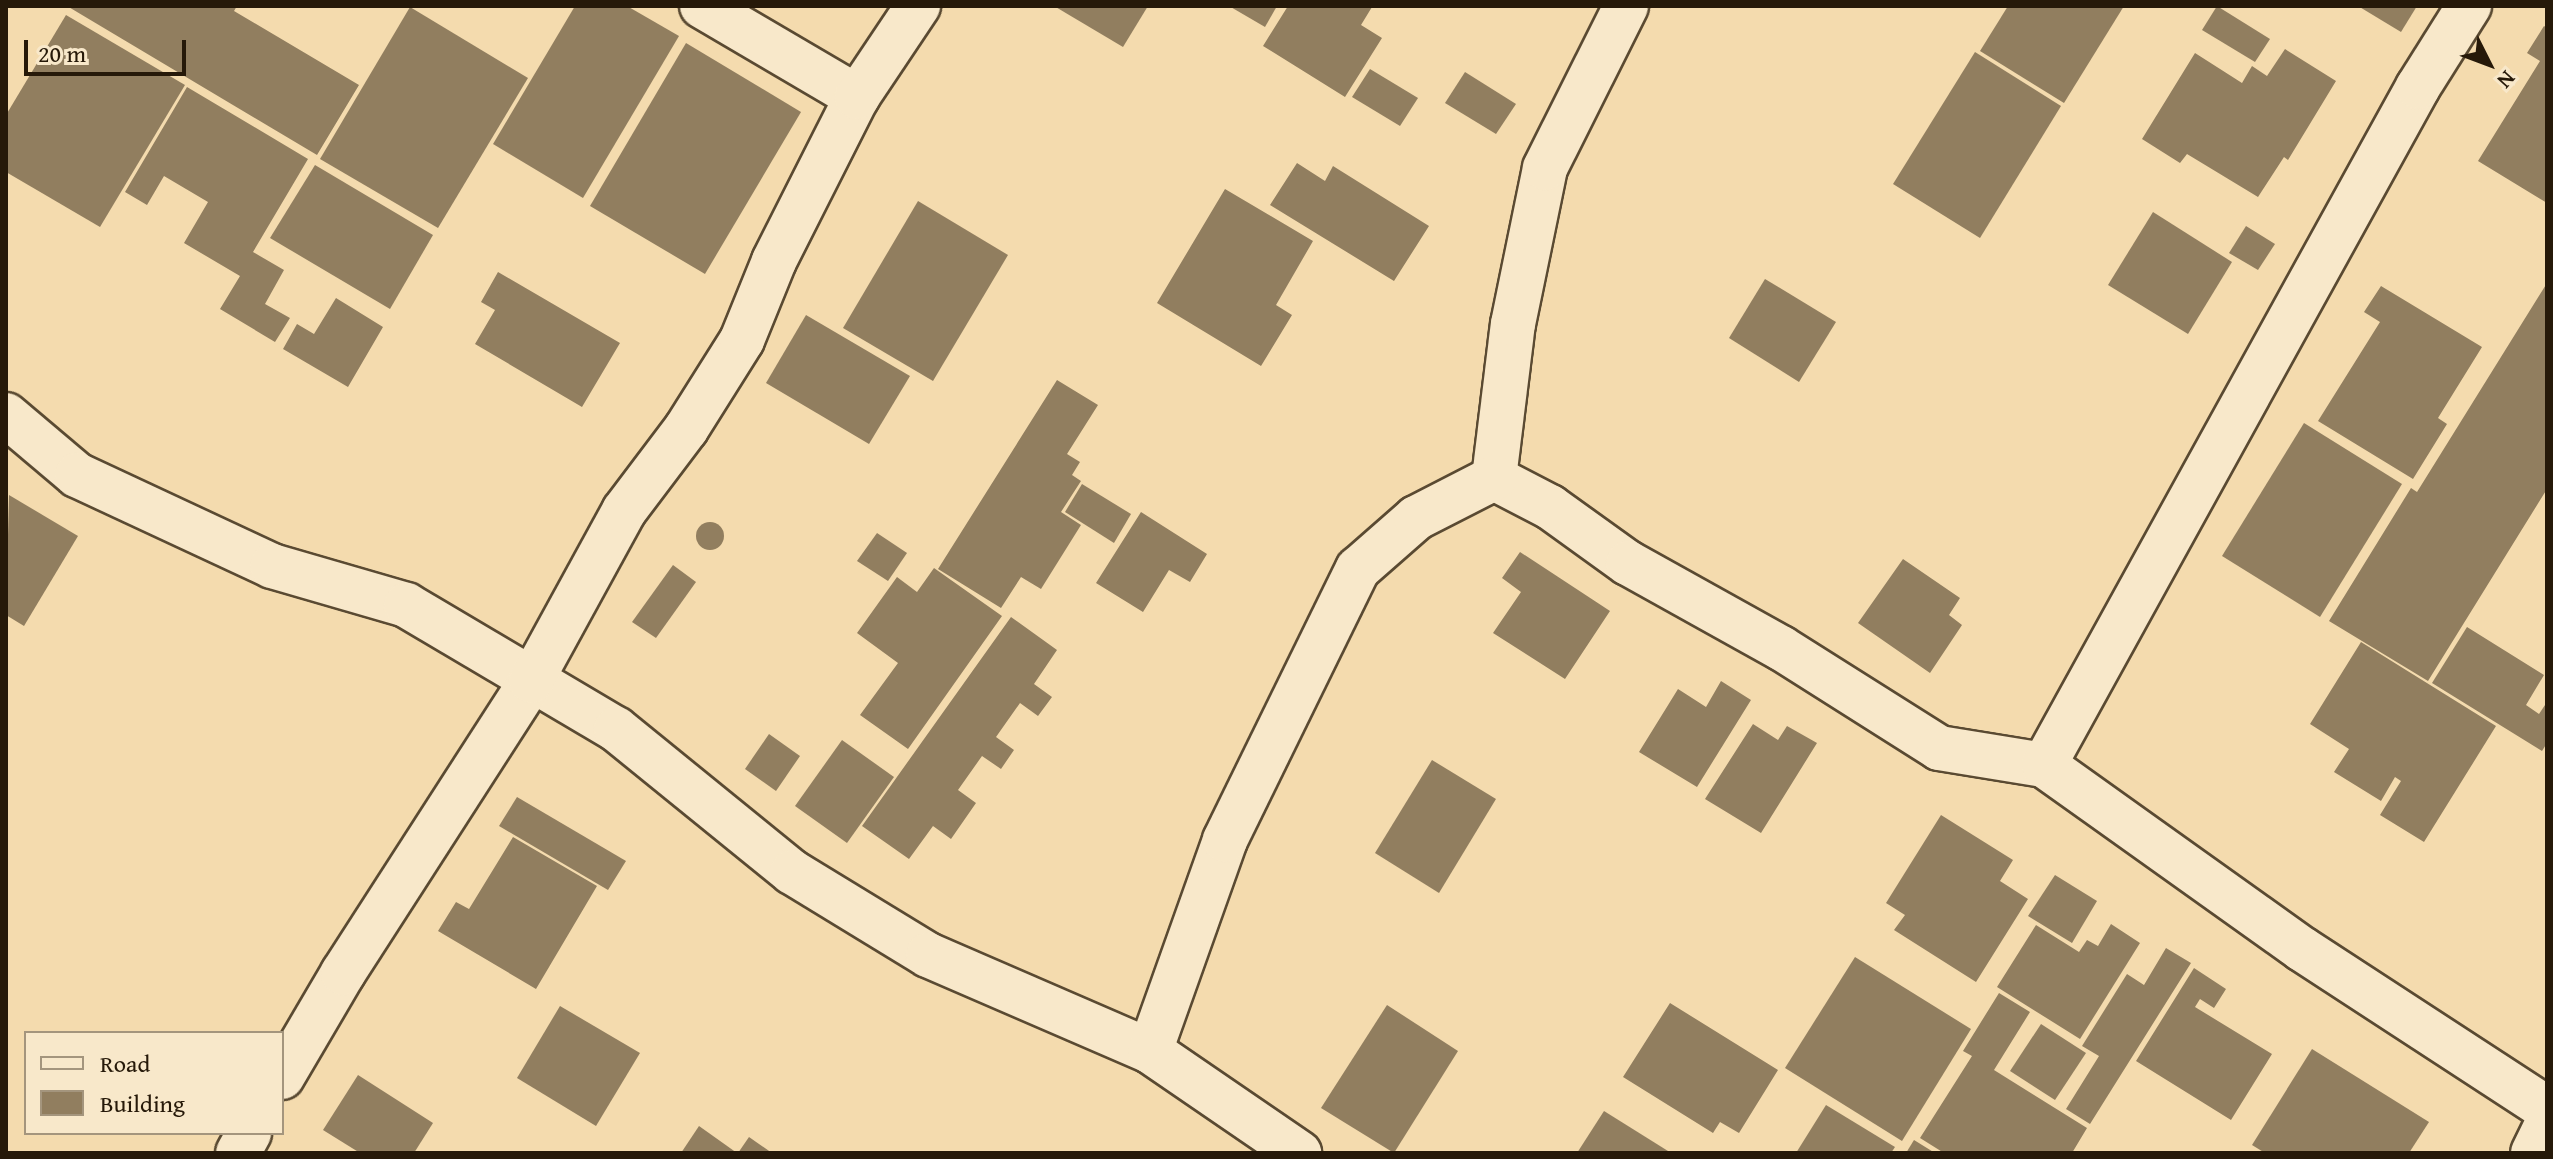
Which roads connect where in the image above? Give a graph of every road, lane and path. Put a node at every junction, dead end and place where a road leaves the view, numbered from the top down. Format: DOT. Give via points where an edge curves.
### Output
graph roads {
  1 [pos="702,6"];
  2 [pos="918,6"];
  3 [pos="2469,6"];
  4 [pos="1622,8"];
  5 [pos="857,97"];
  6 [pos="6,415"];
  7 [pos="1494,478"];
  8 [pos="531,681"];
  9 [pos="2044,765"];
  10 [pos="1150,1051"];
  11 [pos="284,1074"];
  12 [pos="2547,1109"];
  13 [pos="2547,1124"];
  14 [pos="248,1135"];
  15 [pos="238,1153"];
  16 [pos="1299,1153"];
  17 [pos="2533,1153"];
  1 -- 5 [label="street"];
  2 -- 5 [label="street"];
  3 -- 9 [label="street" via="2418,87"];
  4 -- 7 [label="street" via="1545,168 1513,324"];
  5 -- 8 [label="street" via="774,261 742,340 686,429 624,511"];
  6 -- 8 [label="street" via="77,475 272,566 406,605"];
  7 -- 9 [label="street" via="1550,507 1628,563 1781,648 1939,748"];
  7 -- 10 [label="street" via="1416,518 1358,569 1212,870"];
  8 -- 10 [label="street" via="616,729 792,872 928,955"];
  8 -- 11 [label="street"];
  9 -- 12 [label="street" via="2302,949"];
  10 -- 16 [label="street"];
  13 -- 17 [label="street"];
  14 -- 15 [label="street"];
}
